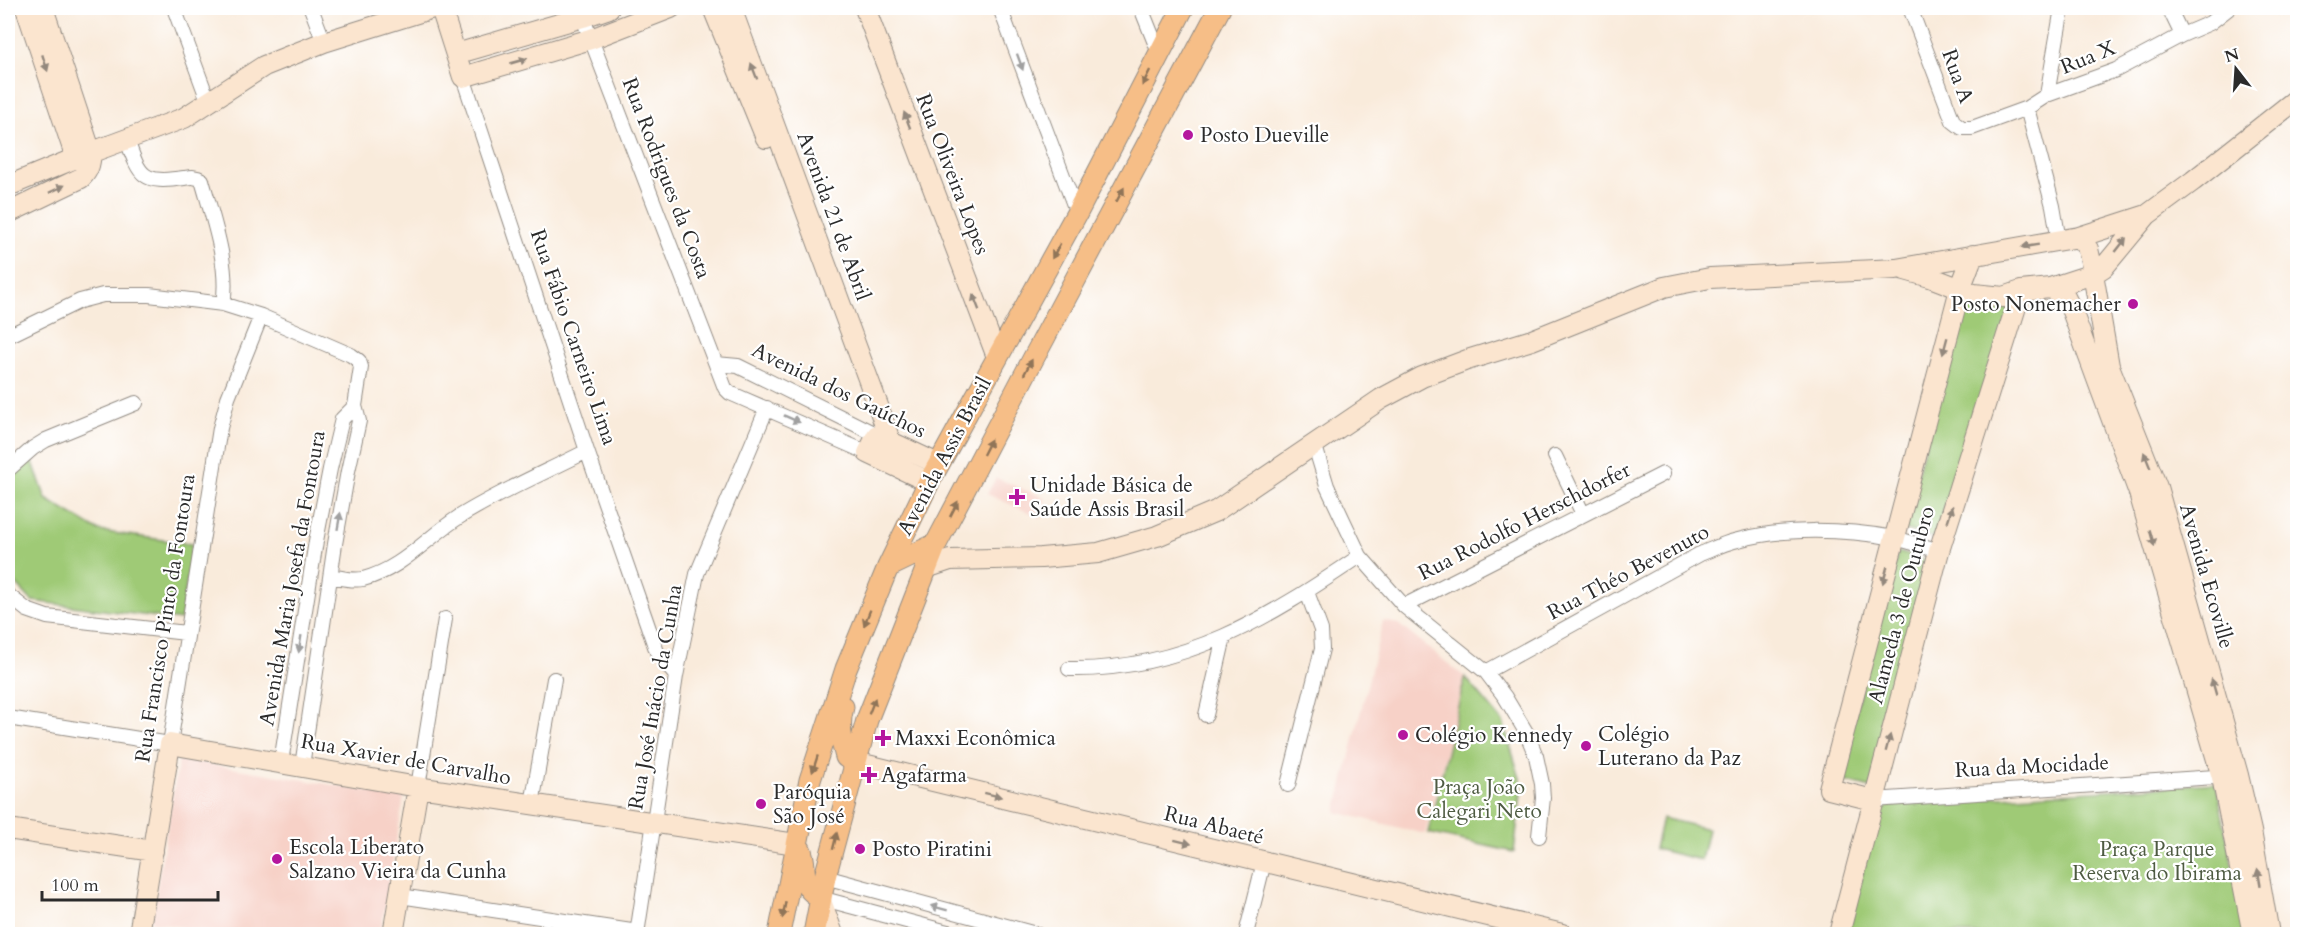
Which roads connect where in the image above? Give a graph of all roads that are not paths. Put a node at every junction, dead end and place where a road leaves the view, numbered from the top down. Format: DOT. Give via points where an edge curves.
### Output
graph roads {
  1 [pos="27,8"];
  2 [pos="43,8"];
  3 [pos="174,8"];
  4 [pos="311,8"];
  5 [pos="433,8"];
  6 [pos="441,8"];
  7 [pos="609,8"];
  8 [pos="671,8"];
  9 [pos="713,8"];
  10 [pos="730,8"];
  11 [pos="865,8"];
  12 [pos="1000,8"];
  13 [pos="1141,8"];
  14 [pos="1183,8"];
  15 [pos="1220,8"];
  16 [pos="1910,8"];
  17 [pos="2062,8"];
  18 [pos="2169,8"];
  19 [pos="2229,8"];
  20 [pos="581,13"];
  21 [pos="2182,35"];
  22 [pos="591,39"];
  23 [pos="324,42"];
  24 [pos="1159,53"];
  25 [pos="456,54"];
  26 [pos="463,77"];
  27 [pos="2048,95"];
  28 [pos="2298,98"];
  29 [pos="210,103"];
  30 [pos="2027,108"];
  31 [pos="1957,125"];
  32 [pos="127,140"];
  33 [pos="776,147"];
  34 [pos="84,155"];
  35 [pos="8,186"];
  36 [pos="8,213"];
  37 [pos="1077,213"];
  38 [pos="2147,215"];
  39 [pos="2079,237"];
  40 [pos="2059,241"];
  41 [pos="1971,262"];
  42 [pos="1896,269"];
  43 [pos="2093,274"];
  44 [pos="2050,288"];
  45 [pos="1960,289"];
  46 [pos="2021,291"];
  47 [pos="1990,296"];
  48 [pos="223,304"];
  49 [pos="261,315"];
  50 [pos="8,336"];
  51 [pos="998,357"];
  52 [pos="716,364"];
  53 [pos="136,403"];
  54 [pos="355,406"];
  55 [pos="767,408"];
  56 [pos="1001,418"];
  57 [pos="1314,443"];
  58 [pos="879,447"];
  59 [pos="587,451"];
  60 [pos="1555,456"];
  61 [pos="330,469"];
  62 [pos="8,470"];
  63 [pos="348,471"];
  64 [pos="934,473"];
  65 [pos="1663,474"];
  66 [pos="2148,490"];
  67 [pos="1583,514"];
  68 [pos="1895,538"];
  69 [pos="316,541"];
  70 [pos="335,544"];
  71 [pos="936,544"];
  72 [pos="1939,551"];
  73 [pos="1360,556"];
  74 [pos="1041,558"];
  75 [pos="888,567"];
  76 [pos="926,568"];
  77 [pos="331,576"];
  78 [pos="1307,592"];
  79 [pos="8,595"];
  80 [pos="1404,606"];
  81 [pos="445,619"];
  82 [pos="186,633"];
  83 [pos="1224,637"];
  84 [pos="846,669"];
  85 [pos="1069,669"];
  86 [pos="1486,672"];
  87 [pos="676,676"];
  88 [pos="554,679"];
  89 [pos="1206,715"];
  90 [pos="8,718"];
  91 [pos="170,744"];
  92 [pos="281,762"];
  93 [pos="855,762"];
  94 [pos="302,766"];
  95 [pos="2230,776"];
  96 [pos="1288,785"];
  97 [pos="418,787"];
  98 [pos="1829,789"];
  99 [pos="1873,800"];
  100 [pos="532,804"];
  101 [pos="655,823"];
  102 [pos="8,829"];
  103 [pos="1539,836"];
  104 [pos="796,844"];
  105 [pos="153,851"];
  106 [pos="1264,861"];
  107 [pos="823,888"];
  108 [pos="400,896"];
  109 [pos="1507,928"];
  110 [pos="1009,931"];
  111 [pos="638,933"];
  112 [pos="139,934"];
  113 [pos="393,934"];
  114 [pos="779,934"];
  115 [pos="814,934"];
  116 [pos="833,934"];
  117 [pos="955,934"];
  118 [pos="1036,934"];
  119 [pos="1246,934"];
  120 [pos="1562,934"];
  121 [pos="1839,934"];
  122 [pos="2253,934"];
  123 [pos="2269,934"];
  1 -- 34 [label="street, one-way"];
  2 -- 34 [label="street"];
  3 -- 29 [label="street"];
  4 -- 23 [label="street"];
  5 -- 23 [label="street"];
  6 -- 25 [label="street, Rua Fábio Carneiro Lima"];
  7 -- 20 [label="street"];
  8 -- 22 [label="street"];
  9 -- 33 [label="street, Avenida 21 de Abril"];
  33 -- 10 [label="street, Avenida 21 de Abril, one-way"];
  51 -- 11 [label="street, Rua Oliveira Lopes, one-way"];
  12 -- 37 [label="street, one-way"];
  13 -- 24 [label="street"];
  14 -- 24 [label="main road, Avenida Assis Brasil"];
  56 -- 15 [label="main road, Avenida Assis Brasil, one-way"];
  16 -- 31 [label="street, Rua A"];
  17 -- 27 [label="street"];
  18 -- 21 [label="street"];
  19 -- 21 [label="street, Rua X" via="2210,23"];
  20 -- 22 [label="street, Rua Rodrigues da Costa"];
  20 -- 25 [label="street"];
  21 -- 27 [label="street, Rua X" via="2116,70"];
  26 -- 22 [label="street, one-way"];
  22 -- 52 [label="street, Rua Rodrigues da Costa"];
  23 -- 29 [label="street" via="257,70"];
  24 -- 37 [label="main road, Avenida Assis Brasil, one-way"];
  25 -- 26 [label="street, Rua Fábio Carneiro Lima"];
  26 -- 59 [label="street, Rua Fábio Carneiro Lima"];
  27 -- 30 [label="street, Rua X"];
  28 -- 38 [label="street"];
  29 -- 32 [label="street" via="174,123"];
  30 -- 31 [label="street, Rua X" via="1972,128"];
  30 -- 40 [label="street"];
  32 -- 34 [label="street"];
  32 -- 48 [label="street" via="148,179 202,180 224,265"];
  33 -- 58 [label="street, Avenida 21 de Abril"];
  34 -- 35 [label="street"];
  36 -- 34 [label="street, one-way" via="81,178 87,172"];
  37 -- 51 [label="main road, Avenida Assis Brasil, one-way"];
  38 -- 39 [label="street"];
  43 -- 38 [label="street, one-way" via="2104,267"];
  39 -- 40 [label="street"];
  39 -- 43 [label="street, Avenida Ecoville" via="2088,249"];
  40 -- 41 [label="street, one-way"];
  41 -- 42 [label="street"];
  41 -- 45 [label="street, Alameda 3 de Outubro"];
  41 -- 47 [label="street" via="1977,283"];
  42 -- 45 [label="street"];
  42 -- 57 [label="street" via="1710,278 1664,287 1532,340 1422,377"];
  43 -- 44 [label="street"];
  66 -- 43 [label="street, Avenida Ecoville, one-way" via="2109,366"];
  44 -- 46 [label="street"];
  44 -- 66 [label="street, Avenida Ecoville" via="2065,297 2072,311"];
  45 -- 47 [label="street"];
  45 -- 68 [label="street, Alameda 3 de Outubro, one-way"];
  46 -- 47 [label="street" via="2004,297"];
  72 -- 46 [label="street, Alameda 3 de Outubro, one-way"];
  48 -- 49 [label="street"];
  48 -- 50 [label="street" via="149,295 103,295 71,304"];
  49 -- 54 [label="street, Avenida Maria Josefa da Fontoura" via="359,361"];
  49 -- 82 [label="street, Rua Francisco Pinto da Fontoura" via="220,428"];
  51 -- 56 [label="main road"];
  51 -- 64 [label="main road, Avenida Assis Brasil"];
  52 -- 55 [label="street, Avenida dos Gaúchos" via="730,393"];
  52 -- 58 [label="street, Avenida dos Gaúchos" via="738,366"];
  53 -- 62 [label="street" via="46,440"];
  54 -- 61 [label="street, Avenida Maria Josefa da Fontoura" via="342,419"];
  54 -- 63 [label="street, Avenida Maria Josefa da Fontoura" via="359,421"];
  55 -- 58 [label="street, Avenida dos Gaúchos, one-way"];
  55 -- 87 [label="street, Rua José Inácio da Cunha" via="697,574"];
  71 -- 56 [label="main road, Avenida Assis Brasil, one-way"];
  57 -- 73 [label="street" via="1331,497"];
  57 -- 74 [label="street" via="1216,511 1187,525 1098,553"];
  58 -- 64 [label="street, Avenida dos Gaúchos"];
  59 -- 77 [label="street" via="461,516 410,557 384,571 362,579"];
  59 -- 87 [label="street, Rua Fábio Carneiro Lima" via="657,652"];
  60 -- 67 [label="street"];
  61 -- 63 [label="street"];
  61 -- 69 [label="street, Avenida Maria Josefa da Fontoura"];
  70 -- 63 [label="street, Avenida Maria Josefa da Fontoura, one-way"];
  64 -- 75 [label="main road, Avenida Assis Brasil"];
  65 -- 67 [label="street, Rua Rodolfo Herschdorfer"];
  66 -- 95 [label="street, Avenida Ecoville"];
  67 -- 80 [label="street, Rua Rodolfo Herschdorfer"];
  68 -- 72 [label="street, Rua Théo Bevenuto"];
  68 -- 86 [label="street, Rua Théo Bevenuto" via="1802,531 1732,541 1700,554"];
  68 -- 98 [label="street, Alameda 3 de Outubro, one-way"];
  69 -- 70 [label="street"];
  69 -- 92 [label="street, Avenida Maria Josefa da Fontoura, one-way"];
  70 -- 77 [label="street, Avenida Maria Josefa da Fontoura"];
  71 -- 74 [label="street"];
  71 -- 75 [label="main road"];
  71 -- 76 [label="main road, Avenida Assis Brasil"];
  99 -- 72 [label="street, Alameda 3 de Outubro, one-way"];
  73 -- 78 [label="street"];
  73 -- 80 [label="street"];
  74 -- 76 [label="street" via="950,560"];
  75 -- 84 [label="main road, Avenida Assis Brasil, one-way"];
  93 -- 76 [label="main road, Avenida Assis Brasil, one-way" via="867,720"];
  77 -- 94 [label="street, Avenida Maria Josefa da Fontoura"];
  78 -- 83 [label="street"];
  78 -- 96 [label="street" via="1321,630 1322,649"];
  79 -- 82 [label="street" via="27,610 47,616"];
  80 -- 86 [label="street"];
  81 -- 97 [label="street"];
  82 -- 91 [label="street, Rua Francisco Pinto da Fontoura"];
  83 -- 85 [label="street" via="1128,667"];
  83 -- 89 [label="street"];
  84 -- 93 [label="main road" via="849,687 839,722 846,757"];
  84 -- 104 [label="main road, Avenida Assis Brasil, one-way" via="810,780"];
  86 -- 103 [label="street" via="1519,721 1536,756 1543,798"];
  87 -- 101 [label="street, Rua José Inácio da Cunha"];
  88 -- 100 [label="street"];
  90 -- 91 [label="street, Rua Xavier de Carvalho"];
  91 -- 92 [label="street, Rua Xavier de Carvalho"];
  91 -- 105 [label="street, Rua Francisco Pinto da Fontoura"];
  92 -- 94 [label="street, Rua Xavier de Carvalho"];
  93 -- 106 [label="street, Rua Abaeté, one-way"];
  107 -- 93 [label="main road, Avenida Assis Brasil, one-way"];
  94 -- 97 [label="street, Rua Xavier de Carvalho"];
  95 -- 99 [label="street, Rua da Mocidade"];
  95 -- 122 [label="street, Avenida Ecoville"];
  123 -- 95 [label="street, Avenida Ecoville, one-way" via="2253,840"];
  97 -- 100 [label="street, Rua Xavier de Carvalho"];
  97 -- 108 [label="street"];
  98 -- 99 [label="street, Rua da Mocidade"];
  99 -- 121 [label="street, Alameda 3 de Outubro"];
  100 -- 101 [label="street, Rua Xavier de Carvalho"];
  101 -- 104 [label="street, Rua Xavier de Carvalho"];
  101 -- 111 [label="street, Rua José Inácio da Cunha"];
  102 -- 105 [label="street"];
  104 -- 107 [label="main road" via="802,852 809,888"];
  104 -- 114 [label="main road, Avenida Assis Brasil, one-way"];
  105 -- 112 [label="street, Rua Francisco Pinto da Fontoura"];
  106 -- 109 [label="street, Rua Abaeté"];
  106 -- 119 [label="street"];
  110 -- 107 [label="street, one-way"];
  107 -- 115 [label="main road, Avenida Assis Brasil"];
  107 -- 116 [label="street"];
  107 -- 117 [label="street"];
  108 -- 111 [label="street"];
  108 -- 113 [label="street"];
  109 -- 120 [label="street, Rua Abaeté"];
  110 -- 118 [label="street"];
}
